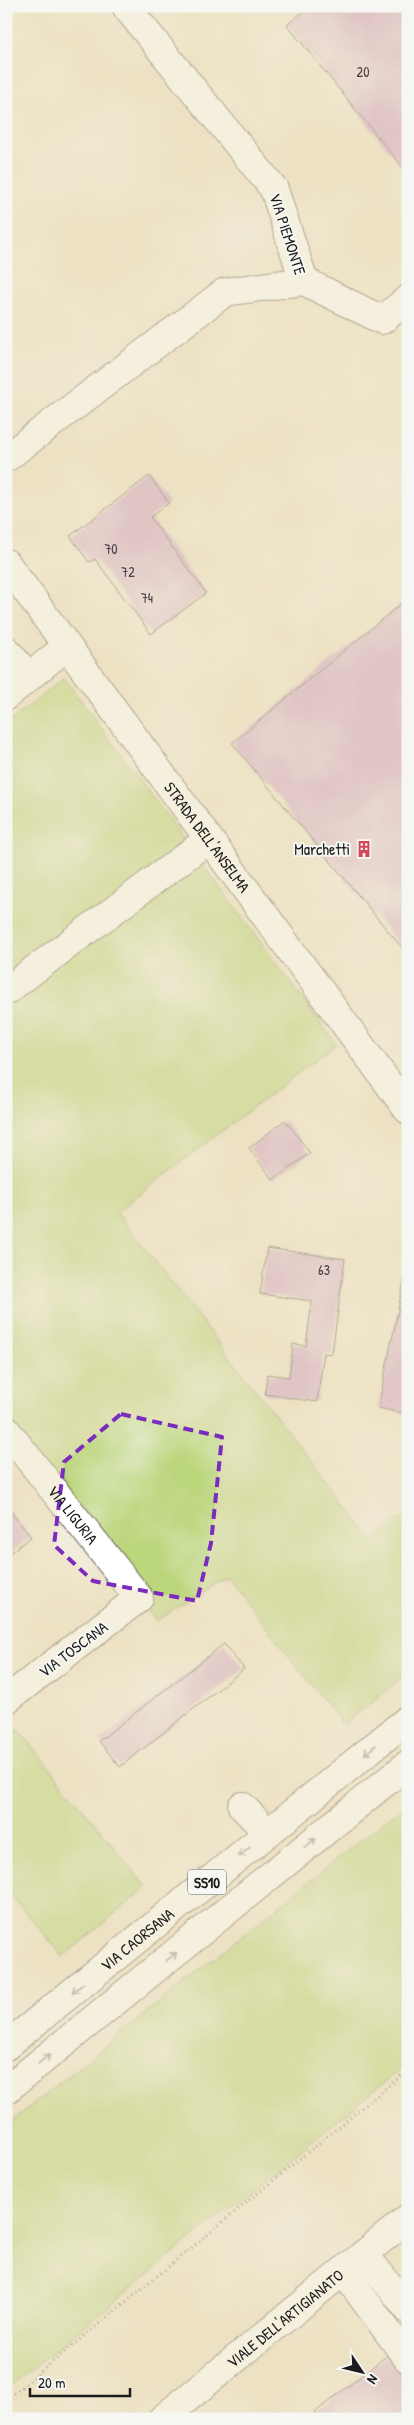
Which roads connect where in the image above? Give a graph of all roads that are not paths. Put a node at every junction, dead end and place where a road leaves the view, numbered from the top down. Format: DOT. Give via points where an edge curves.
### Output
graph roads {
  1 [pos="130,6"];
  2 [pos="304,281"];
  3 [pos="408,299"];
  4 [pos="6,458"];
  5 [pos="6,563"];
  6 [pos="67,646"];
  7 [pos="6,650"];
  8 [pos="29,677"];
  9 [pos="6,696"];
  10 [pos="208,839"];
  11 [pos="6,991"];
  12 [pos="408,1110"];
  13 [pos="6,1430"];
  14 [pos="139,1598"];
  15 [pos="6,1700"];
  16 [pos="408,1719"];
  17 [pos="408,1764"];
  18 [pos="242,1806"];
  19 [pos="268,1833"];
  20 [pos="6,2046"];
  21 [pos="6,2090"];
  22 [pos="408,2218"];
  23 [pos="353,2263"];
  24 [pos="408,2309"];
  25 [pos="408,2359"];
  26 [pos="162,2419"];
  1 -- 2 [label="street, VIA PIEMONTE" via="127,8 274,189"];
  2 -- 3 [label="street" via="382,320"];
  2 -- 4 [label="street, VIA PIEMONTE" via="225,292"];
  5 -- 6 [label="street, STRADA DELL'ANSELMA"];
  6 -- 8 [label="street"];
  6 -- 10 [label="street, STRADA DELL'ANSELMA"];
  7 -- 8 [label="street"];
  8 -- 9 [label="street"];
  10 -- 11 [label="street"];
  10 -- 12 [label="street, STRADA DELL'ANSELMA"];
  13 -- 14 [label="street, VIA LIGURIA"];
  14 -- 15 [label="street, VIA TOSCANA"];
  16 -- 19 [label="street, VIA CAORSANA / SS10, one-way"];
  21 -- 17 [label="street, SS10, one-way"];
  18 -- 19 [label="street"];
  19 -- 20 [label="street, VIA CAORSANA / SS10, one-way"];
  22 -- 23 [label="street, VIALE DELL'ARTIGIANATO"];
  23 -- 24 [label="street"];
  23 -- 25 [label="street"];
  23 -- 26 [label="street, VIALE DELL'ARTIGIANATO"];
}
